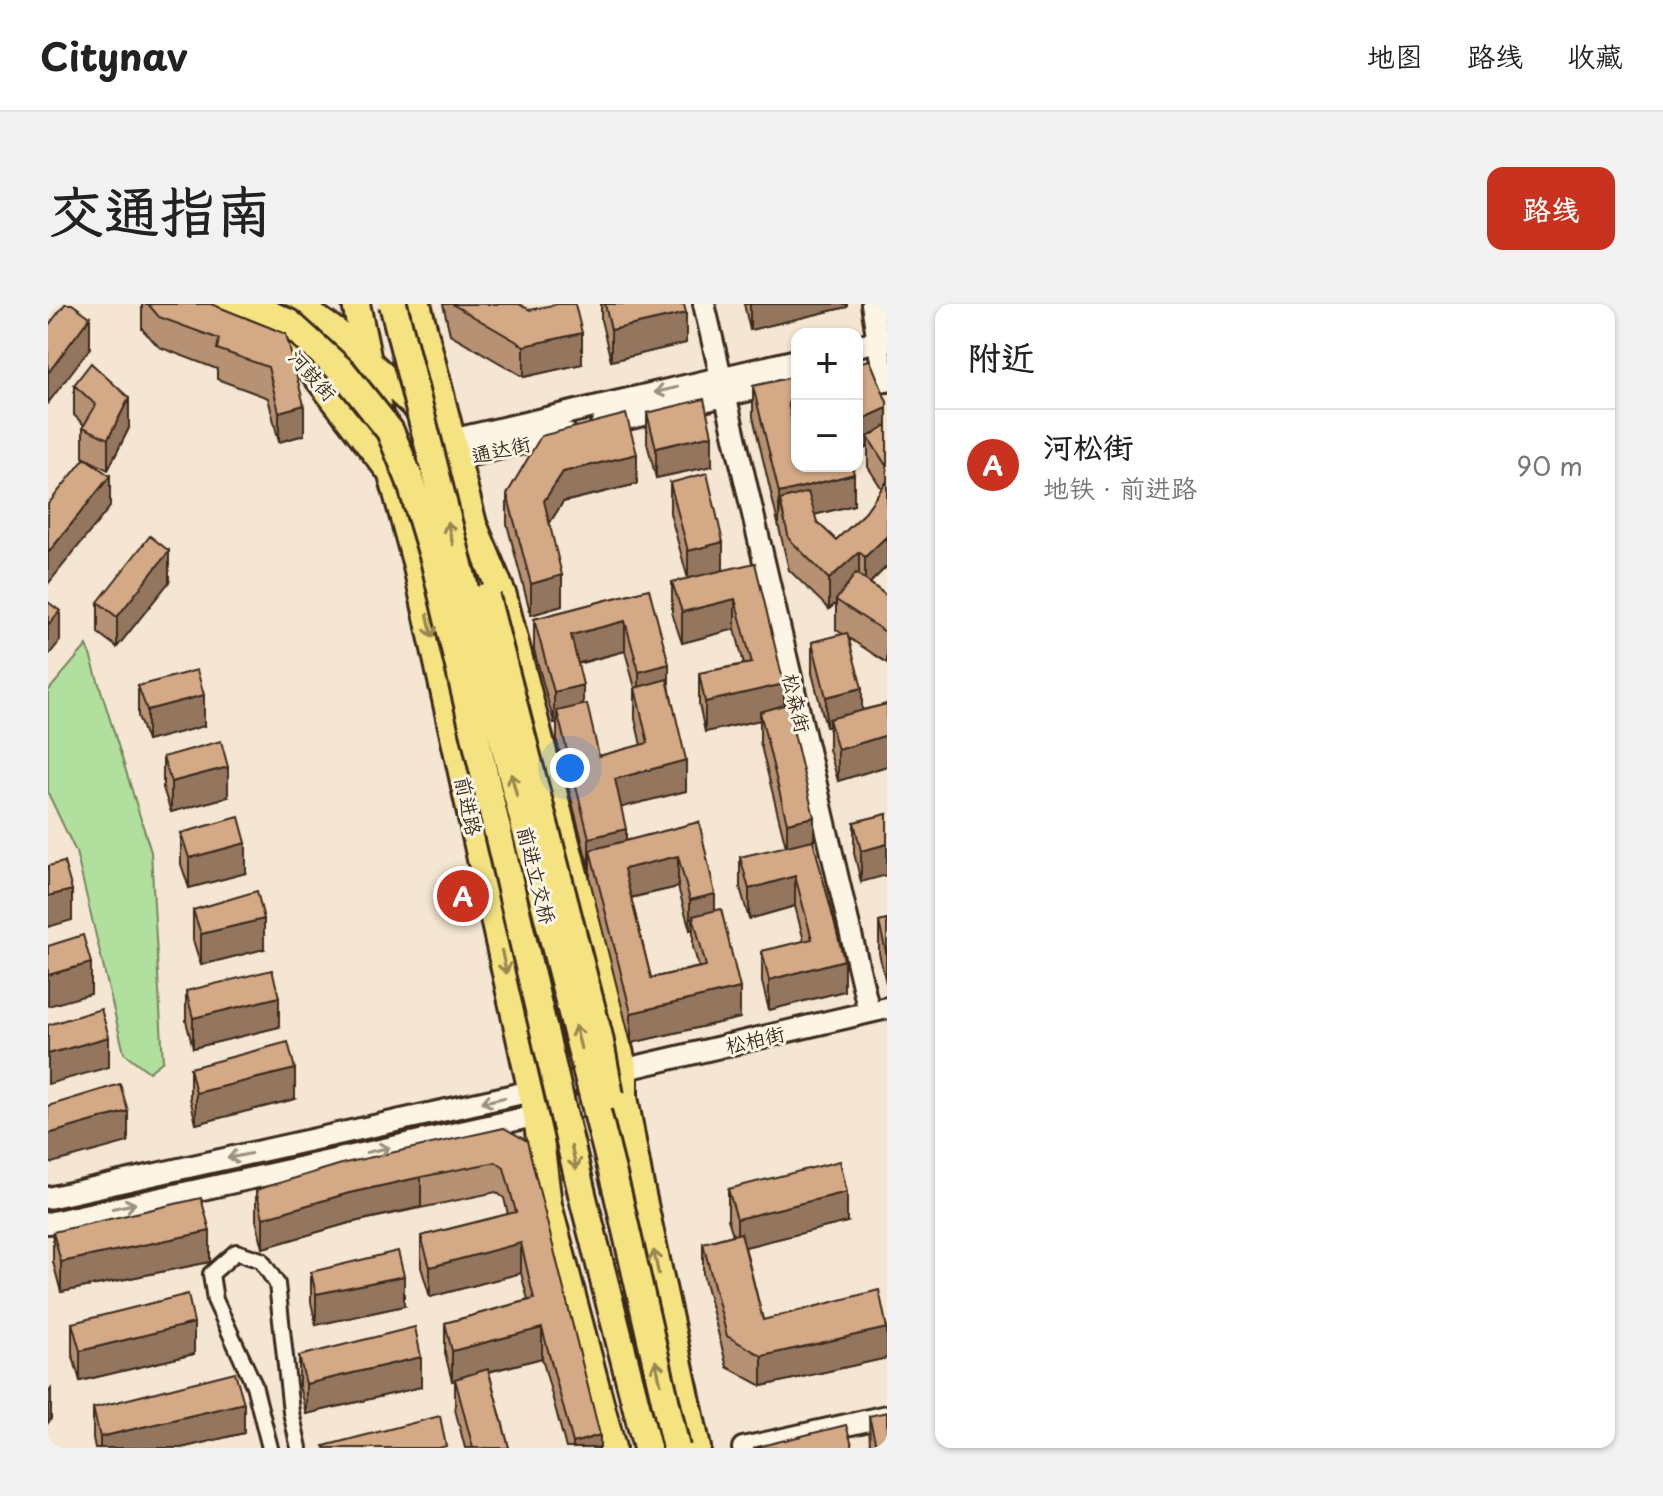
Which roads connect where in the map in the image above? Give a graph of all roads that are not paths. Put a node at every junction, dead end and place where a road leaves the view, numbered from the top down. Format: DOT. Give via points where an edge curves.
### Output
graph roads {
  1 [pos="214,304"];
  2 [pos="247,304"];
  3 [pos="295,304"];
  4 [pos="356,304"];
  5 [pos="393,304"];
  6 [pos="417,304"];
  7 [pos="704,304"];
  8 [pos="872,304"];
  9 [pos="879,355"];
  10 [pos="791,362"];
  11 [pos="368,363"];
  12 [pos="791,380"];
  13 [pos="723,386"];
  14 [pos="454,450"];
  15 [pos="391,471"];
  16 [pos="473,524"];
  17 [pos="878,1010"];
  18 [pos="624,1070"];
  19 [pos="624,1097"];
  20 [pos="535,1103"];
  21 [pos="618,1195"];
  22 [pos="48,1198"];
  23 [pos="48,1223"];
  24 [pos="887,1416"];
  25 [pos="270,1448"];
  26 [pos="299,1448"];
  27 [pos="612,1448"];
  28 [pos="626,1448"];
  29 [pos="647,1448"];
  30 [pos="676,1448"];
  31 [pos="697,1448"];
  32 [pos="743,1448"];
  1 -- 15 [label="highway, 河鼓街" via="302,357"];
  2 -- 29 [label="highway, 前进立交桥, one-way, bridge" via="289,323 343,372 390,431 410,480 434,559"];
  3 -- 11 [label="highway"];
  4 -- 11 [label="highway, 前进路"];
  21 -- 5 [label="highway, 前进立交桥, one-way, bridge"];
  6 -- 14 [label="highway"];
  7 -- 13 [label="main road, 松森街"];
  8 -- 9 [label="main road"];
  10 -- 13 [label="main road, 通达街"];
  11 -- 14 [label="highway"];
  11 -- 15 [label="highway, 前进路"];
  12 -- 13 [label="main road, 通达街"];
  13 -- 14 [label="main road, 通达街"];
  13 -- 17 [label="main road, 松森街"];
  14 -- 15 [label="main road, 通达街"];
  14 -- 16 [label="highway"];
  15 -- 20 [label="highway, 前进路, one-way" via="416,562"];
  16 -- 18 [label="highway" via="503,596"];
  16 -- 21 [label="highway, bridge" via="474,549 599,1037 616,1132"];
  17 -- 18 [label="main road, 松柏街"];
  18 -- 19 [label="highway"];
  18 -- 20 [label="main road, 松柏街"];
  19 -- 20 [label="main road"];
  31 -- 19 [label="highway, one-way"];
  20 -- 22 [label="main road, one-way"];
  23 -- 20 [label="main road, one-way"];
  20 -- 27 [label="highway, 前进路" via="548,1205"];
  20 -- 28 [label="highway"];
  30 -- 21 [label="highway, 前进立交桥, one-way, bridge"];
  24 -- 32 [label="main road"];
  25 -- 26 [label="street" via="254,1385 215,1300 211,1274 236,1252 261,1260 277,1284"];
}
